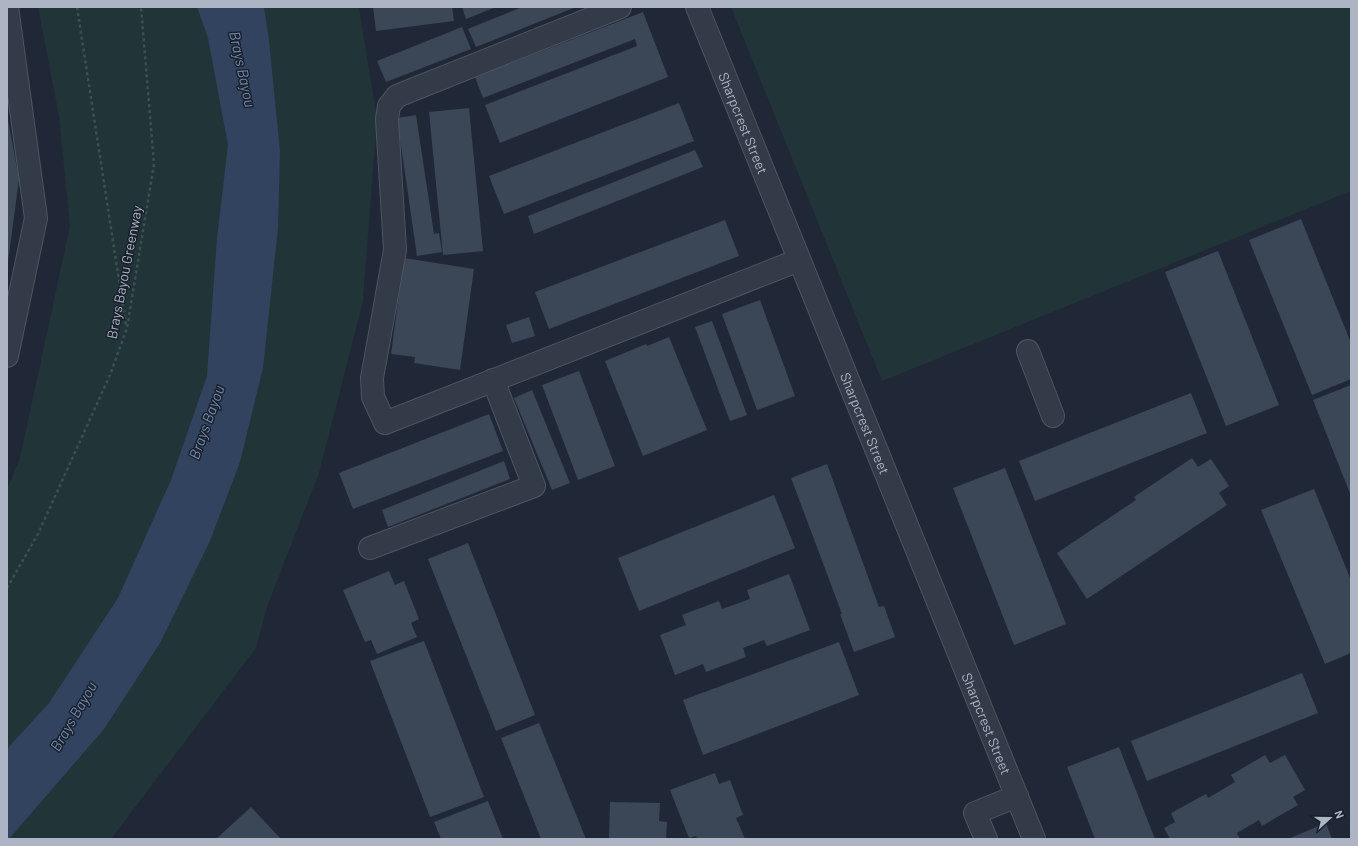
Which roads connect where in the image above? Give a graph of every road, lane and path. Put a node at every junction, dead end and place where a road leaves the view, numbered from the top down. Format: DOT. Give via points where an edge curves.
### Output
graph roads {
  1 [pos="7,7"];
  2 [pos="77,7"];
  3 [pos="141,7"];
  4 [pos="620,7"];
  5 [pos="697,7"];
  6 [pos="799,260"];
  7 [pos="127,328"];
  8 [pos="1028,351"];
  9 [pos="7,356"];
  10 [pos="493,380"];
  11 [pos="1053,416"];
  12 [pos="370,548"];
  13 [pos="7,588"];
  14 [pos="1017,796"];
  15 [pos="986,839"];
  16 [pos="1034,839"];
  1 -- 9 [label="street" via="36,218"];
  2 -- 7 [label="path"];
  3 -- 7 [label="path, Brays Bayou Greenway" via="154,164"];
  4 -- 10 [label="street" via="397,96 389,106 387,119 395,250 372,378 374,397 385,423"];
  5 -- 6 [label="street, Sharpcrest Street"];
  6 -- 10 [label="street"];
  6 -- 14 [label="street, Sharpcrest Street"];
  7 -- 13 [label="path, Brays Bayou Greenway" via="110,375 38,534"];
  8 -- 11 [label="street"];
  10 -- 12 [label="street" via="534,486"];
  14 -- 15 [label="street" via="975,813"];
  14 -- 16 [label="street, Sharpcrest Street"];
}
